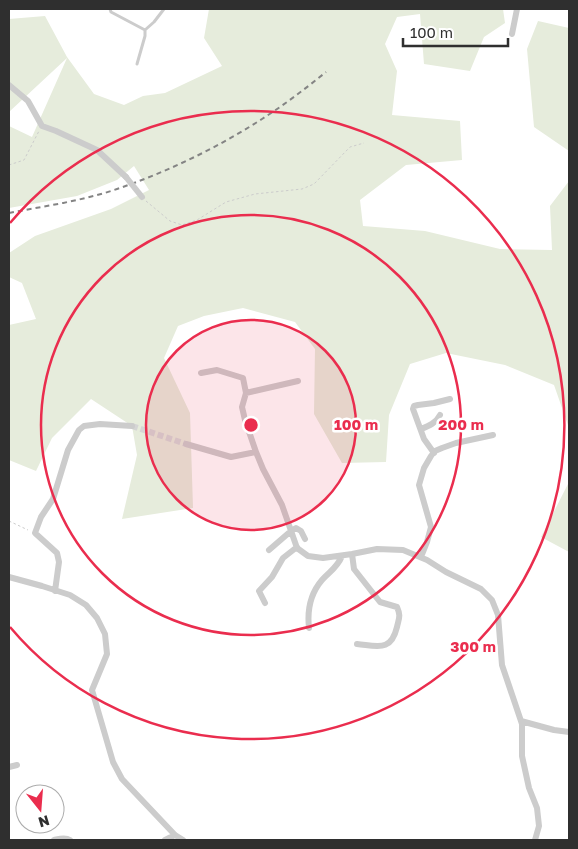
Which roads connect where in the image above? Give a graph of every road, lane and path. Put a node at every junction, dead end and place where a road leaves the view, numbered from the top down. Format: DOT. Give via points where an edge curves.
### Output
graph roads {
  1 [pos="110,9"];
  2 [pos="164,9"];
  3 [pos="516,9"];
  4 [pos="145,30"];
  5 [pos="512,34"];
  6 [pos="137,64"];
  7 [pos="9,85"];
  8 [pos="42,126"];
  9 [pos="364,143"];
  10 [pos="9,165"];
  11 [pos="142,197"];
  12 [pos="201,373"];
  13 [pos="298,381"];
  14 [pos="246,393"];
  15 [pos="450,399"];
  16 [pos="440,415"];
  17 [pos="132,426"];
  18 [pos="421,429"];
  19 [pos="493,435"];
  20 [pos="186,444"];
  21 [pos="256,452"];
  22 [pos="434,453"];
  23 [pos="9,522"];
  24 [pos="291,531"];
  25 [pos="35,533"];
  26 [pos="305,539"];
  27 [pos="297,547"];
  28 [pos="269,550"];
  29 [pos="352,554"];
  30 [pos="342,556"];
  31 [pos="421,557"];
  32 [pos="9,577"];
  33 [pos="55,591"];
  34 [pos="265,603"];
  35 [pos="309,628"];
  36 [pos="357,644"];
  37 [pos="521,721"];
  38 [pos="569,732"];
  39 [pos="17,766"];
  40 [pos="9,767"];
  41 [pos="175,835"];
  42 [pos="54,840"];
  43 [pos="70,840"];
  44 [pos="165,840"];
  45 [pos="183,840"];
  46 [pos="535,840"];
  1 -- 4 [label="lane"];
  2 -- 4 [label="lane"];
  3 -- 5 [label="street"];
  4 -- 6 [label="lane"];
  7 -- 8 [label="street" via="28,100"];
  8 -- 10 [label="path" via="24,160"];
  8 -- 11 [label="street, bridge" via="97,150"];
  9 -- 11 [label="path" via="350,147 314,184 226,202 197,220 182,225 170,221"];
  12 -- 14 [label="street" via="217,370 243,378"];
  13 -- 14 [label="street"];
  14 -- 21 [label="street" via="242,407"];
  15 -- 18 [label="street" via="414,406"];
  16 -- 18 [label="street" via="432,425"];
  17 -- 25 [label="street" via="100,424 79,430 68,450 53,499"];
  18 -- 22 [label="street" via="424,440"];
  19 -- 22 [label="street" via="456,443"];
  20 -- 21 [label="street" via="231,457"];
  21 -- 24 [label="street"];
  22 -- 31 [label="street" via="424,468 419,485 431,527"];
  23 -- 25 [label="path"];
  24 -- 26 [label="street" via="296,528"];
  24 -- 27 [label="street"];
  24 -- 28 [label="street"];
  25 -- 33 [label="street" via="57,553"];
  27 -- 30 [label="street" via="308,556"];
  27 -- 34 [label="street" via="283,558 259,591"];
  29 -- 30 [label="street"];
  29 -- 31 [label="street" via="403,550"];
  29 -- 36 [label="street" via="354,569 380,602 397,608 400,614 390,644"];
  30 -- 35 [label="street" via="338,565 312,593 307,616"];
  31 -- 37 [label="street" via="481,589 492,600 498,615 502,665"];
  32 -- 33 [label="street"];
  33 -- 41 [label="street" via="70,595 86,605 105,634 107,654 92,690 113,762 122,779"];
  37 -- 38 [label="street"];
  37 -- 46 [label="street" via="522,756 537,808 539,826"];
  39 -- 40 [label="street"];
  41 -- 44 [label="street"];
  41 -- 45 [label="street"];
  42 -- 43 [label="street"];
}
